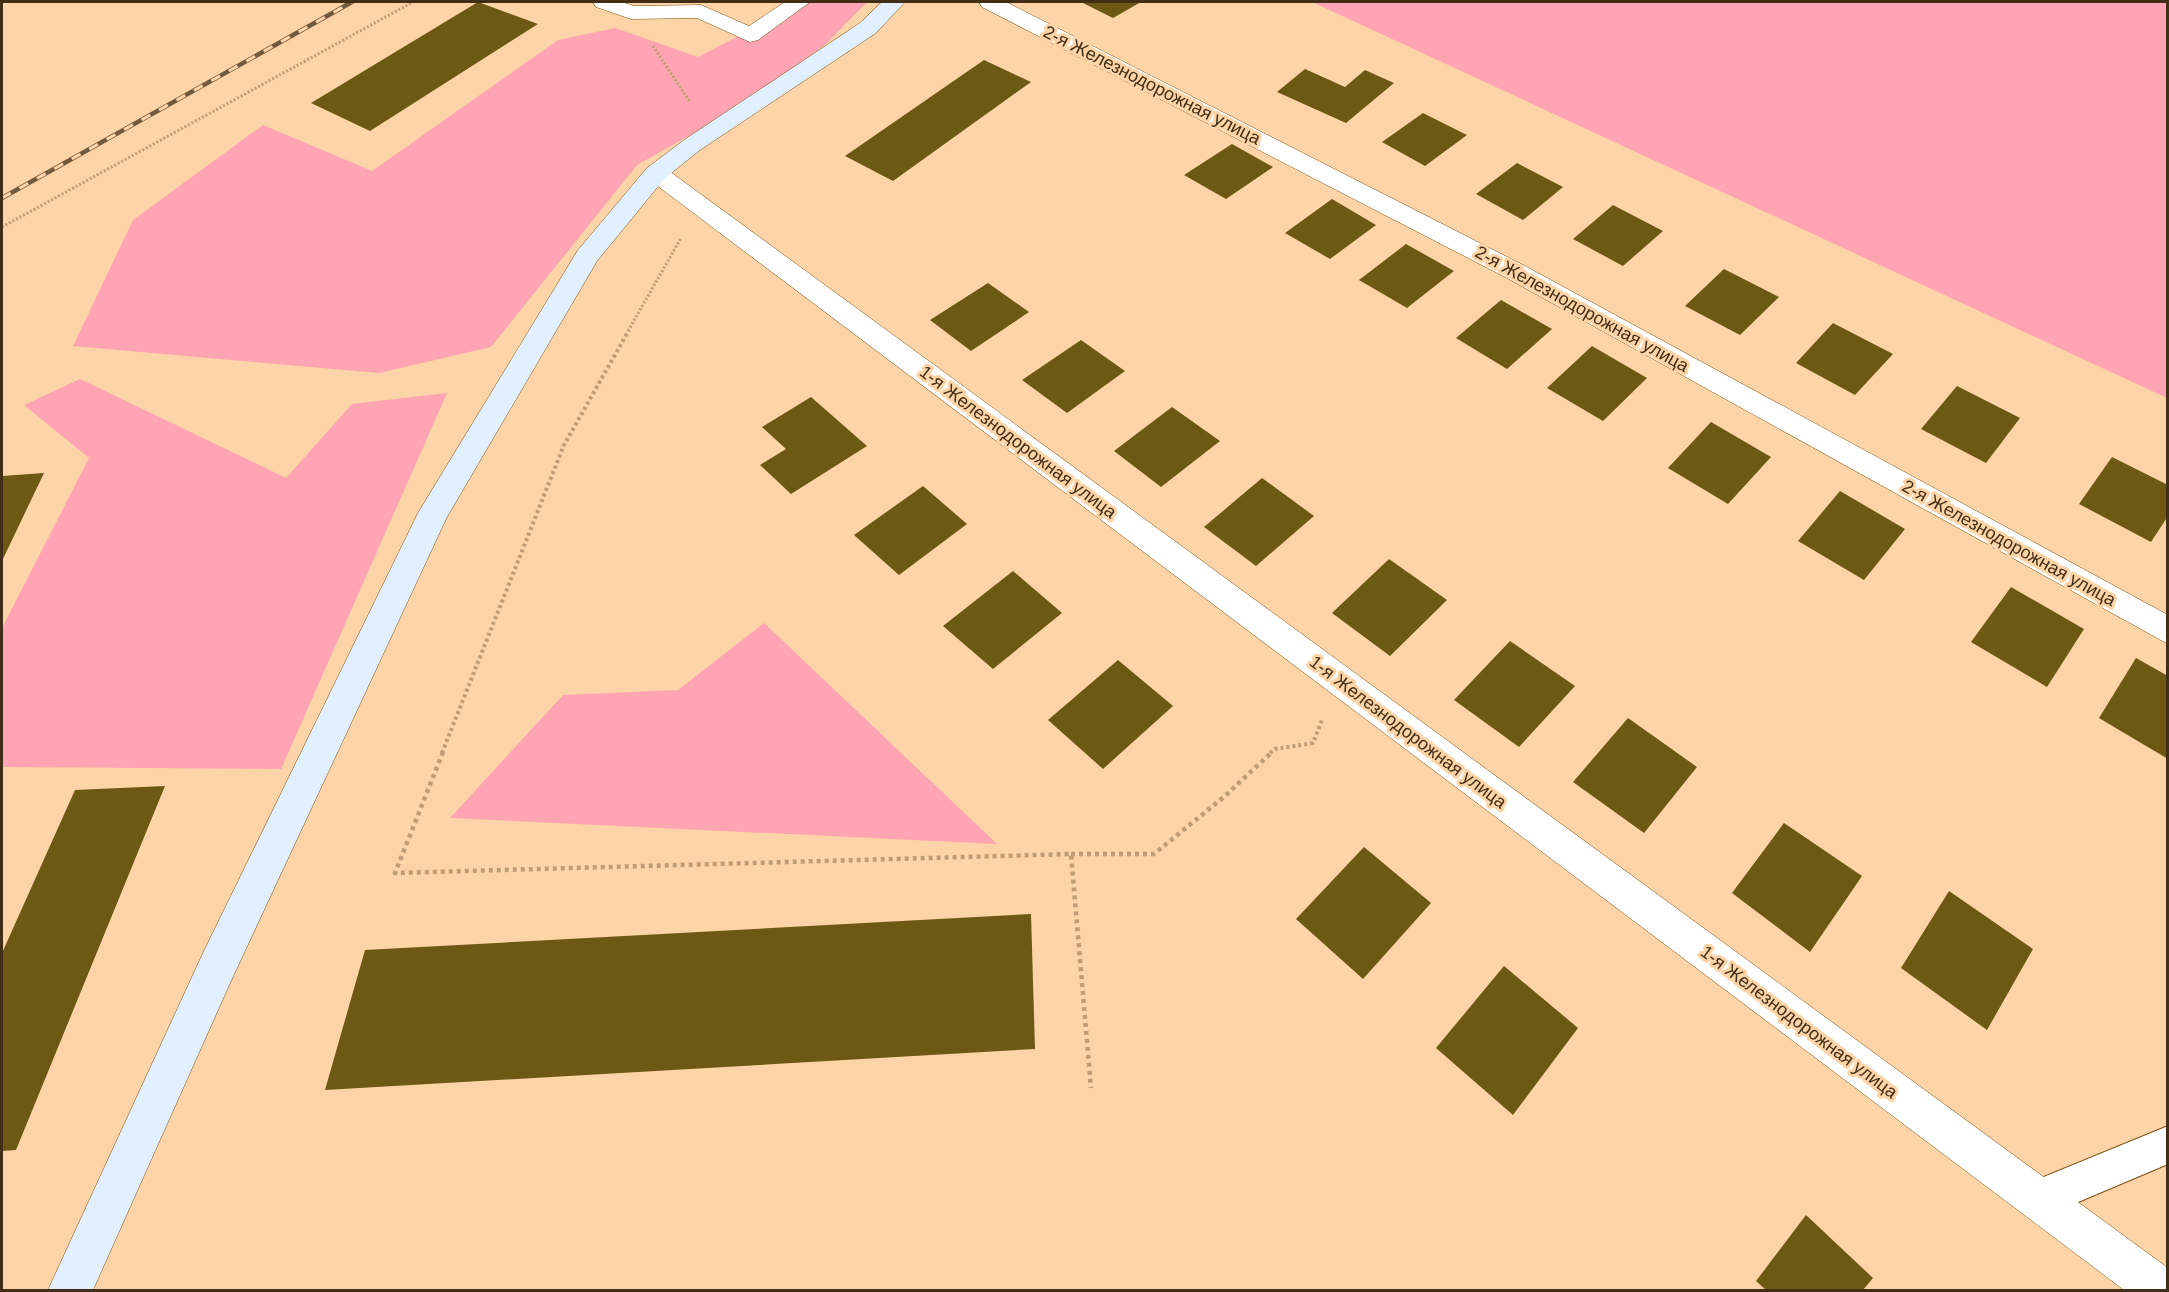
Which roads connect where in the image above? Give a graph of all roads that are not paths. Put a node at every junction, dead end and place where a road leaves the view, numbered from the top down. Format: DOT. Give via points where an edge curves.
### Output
graph roads {
  1 [pos="604,2"];
  2 [pos="798,2"];
  3 [pos="894,2"];
  4 [pos="990,2"];
  5 [pos="656,173"];
  6 [pos="2168,631"];
  7 [pos="2168,1145"];
  8 [pos="2038,1200"];
  9 [pos="70,1290"];
  10 [pos="2160,1290"];
  1 -- 2 [label="street" via="631,13 701,11 750,35"];
  3 -- 5 [label="street" via="868,27"];
  4 -- 6 [label="street, 2-я Железнодорожная улица" via="1514,271"];
  5 -- 8 [label="street, 1-я Железнодорожная улица"];
  5 -- 9 [label="street" via="587,255 433,513 217,967"];
  7 -- 8 [label="lane"];
  8 -- 10 [label="street, 1-я Железнодорожная улица"];
}
